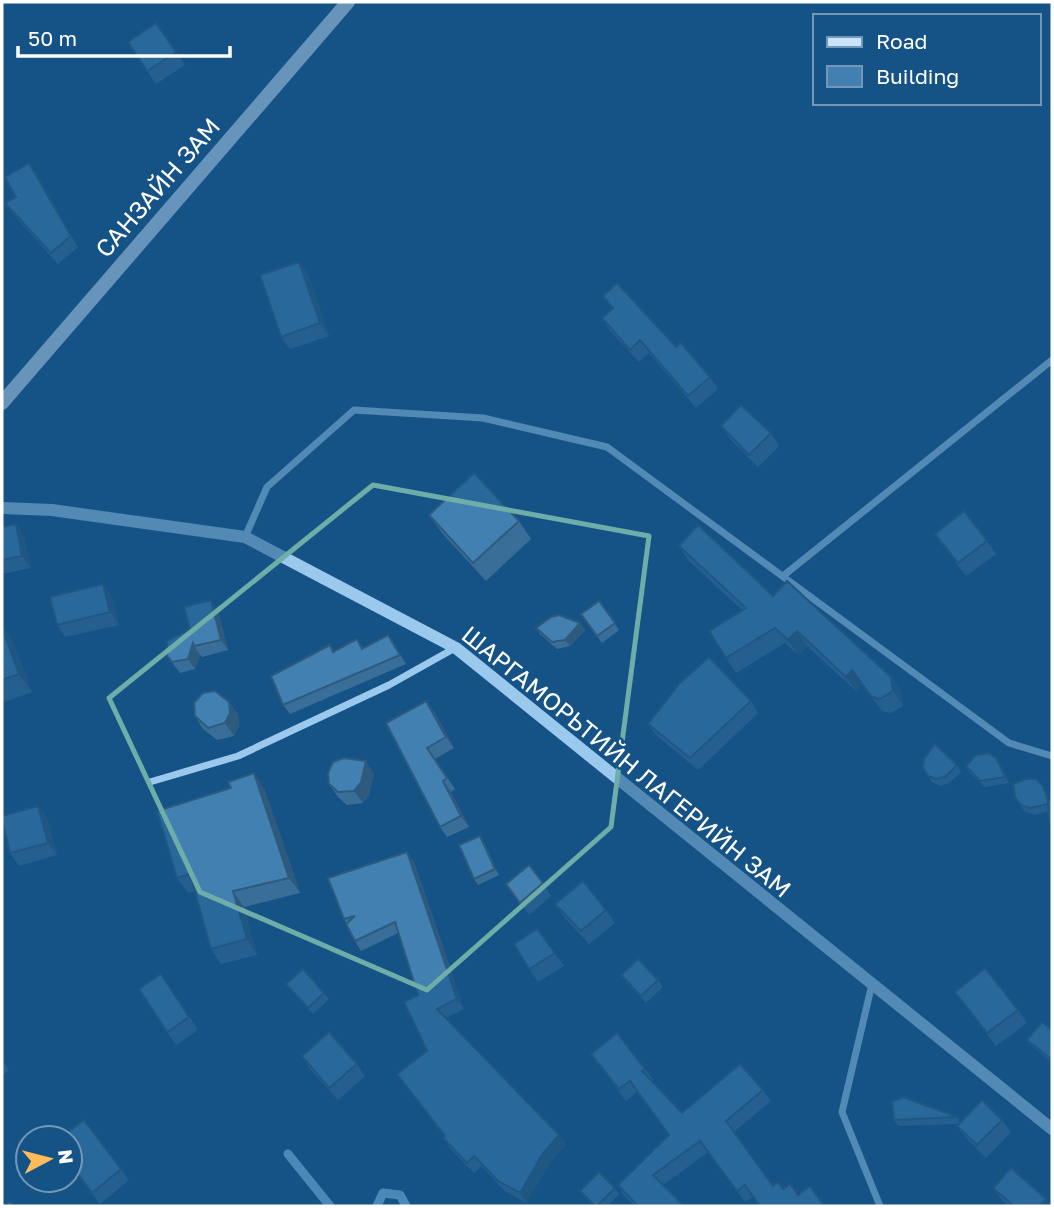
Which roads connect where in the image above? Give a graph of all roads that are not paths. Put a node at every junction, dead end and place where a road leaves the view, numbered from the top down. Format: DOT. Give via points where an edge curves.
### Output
graph roads {
  1 [pos="348,2"];
  2 [pos="1052,360"];
  3 [pos="2,403"];
  4 [pos="2,508"];
  5 [pos="245,537"];
  6 [pos="783,576"];
  7 [pos="456,648"];
  8 [pos="1052,756"];
  9 [pos="150,782"];
  10 [pos="872,984"];
  11 [pos="1052,1129"];
  12 [pos="880,1206"];
  1 -- 3 [label="main road, САНЗАЙН ЗАМ"];
  2 -- 6 [label="street"];
  4 -- 5 [label="street, ШАРГАМОРЬТИЙН ЛАГЕРИЙН ЗАМ" via="52,510"];
  5 -- 6 [label="street" via="267,487 354,410 483,418 607,447"];
  5 -- 7 [label="street, ШАРГАМОРЬТИЙН ЛАГЕРИЙН ЗАМ"];
  6 -- 8 [label="street" via="1009,743"];
  7 -- 9 [label="street" via="238,756"];
  7 -- 10 [label="street, ШАРГАМОРЬТИЙН ЛАГЕРИЙН ЗАМ"];
  10 -- 11 [label="street, ШАРГАМОРЬТИЙН ЛАГЕРИЙН ЗАМ"];
  10 -- 12 [label="street" via="842,1112"];
}
